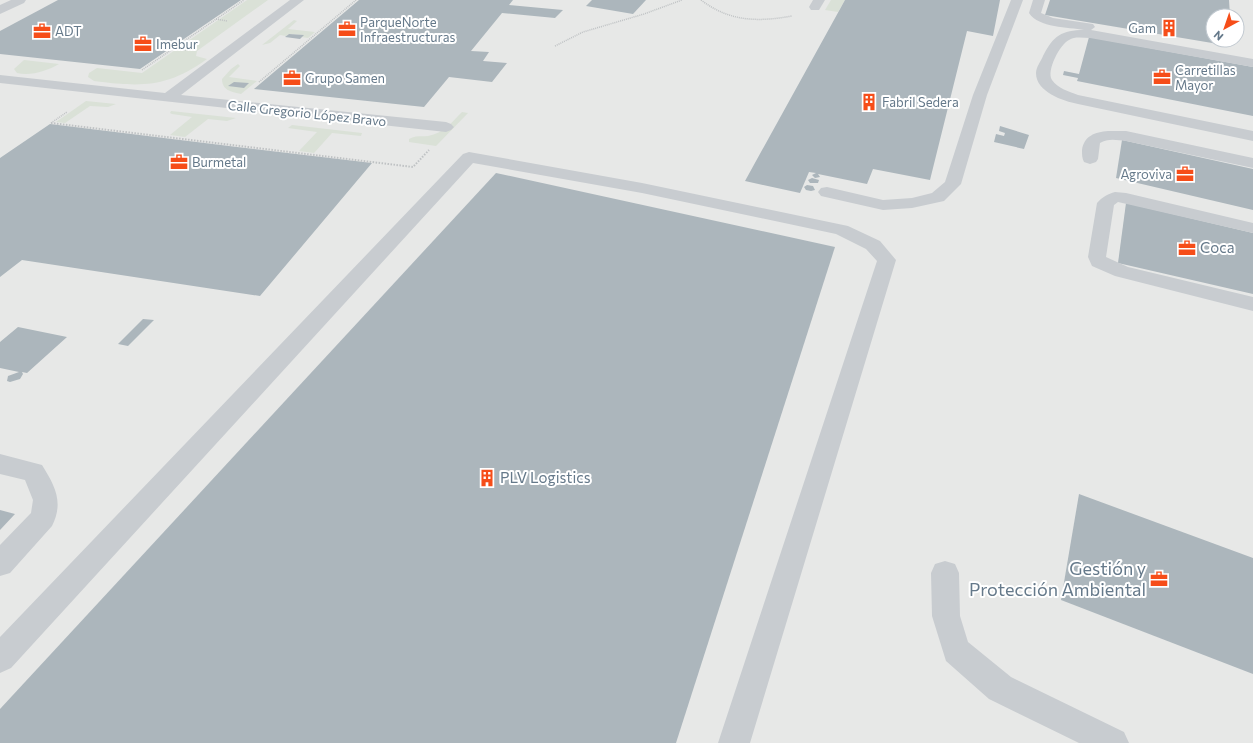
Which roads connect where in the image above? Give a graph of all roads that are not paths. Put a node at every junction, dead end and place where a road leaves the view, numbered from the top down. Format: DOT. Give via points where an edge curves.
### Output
graph roads {
  1 [pos="20,0"];
  2 [pos="298,0"];
  3 [pos="1017,0"];
  4 [pos="1039,0"];
  5 [pos="0,10"];
  6 [pos="1253,53"];
  7 [pos="1253,63"];
  8 [pos="0,78"];
  9 [pos="168,98"];
  10 [pos="446,127"];
  11 [pos="1253,136"];
  12 [pos="1090,159"];
  13 [pos="1253,163"];
  14 [pos="827,192"];
  15 [pos="1253,228"];
  16 [pos="1253,304"];
  17 [pos="0,464"];
  18 [pos="0,564"];
  19 [pos="945,573"];
  20 [pos="0,658"];
  21 [pos="734,743"];
  22 [pos="1113,743"];
  1 -- 5 [label="street"];
  2 -- 9 [label="street"];
  3 -- 14 [label="street" via="980,95 953,184 938,197 912,203 883,204"];
  4 -- 6 [label="street" via="1035,13 1047,20"];
  7 -- 11 [label="street" via="1090,34 1076,34 1063,37 1055,43 1043,72 1045,80 1057,93 1078,100"];
  8 -- 9 [label="street, Calle Gregorio López Bravo"];
  9 -- 10 [label="street, Calle Gregorio López Bravo"];
  12 -- 13 [label="street" via="1092,143 1096,138 1108,135 1126,136"];
  15 -- 16 [label="street" via="1115,196 1106,203 1097,257 1099,262 1122,272"];
  17 -- 18 [label="street" via="33,472 46,500 43,518"];
  19 -- 22 [label="street" via="946,616 956,651 1000,688"];
  20 -- 21 [label="street" via="469,157 642,188 842,230 873,245 887,260"];
}
